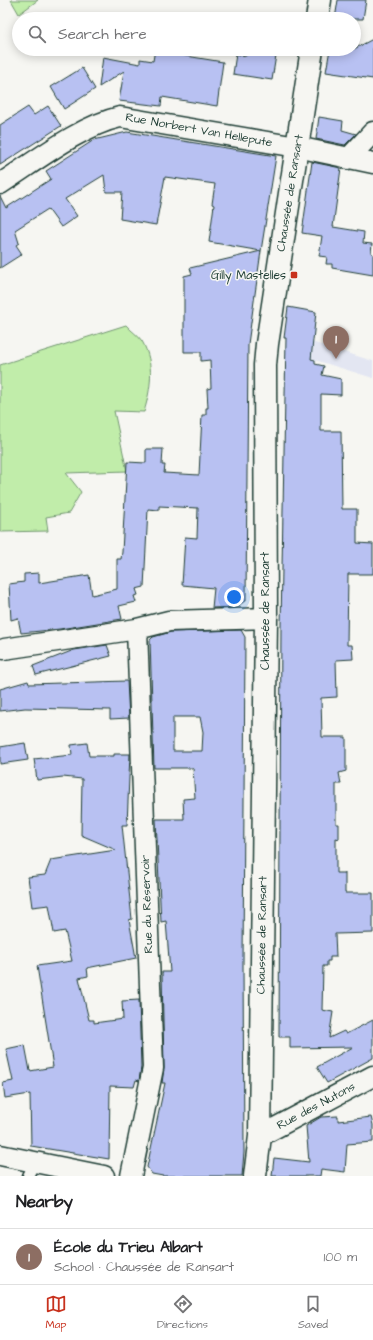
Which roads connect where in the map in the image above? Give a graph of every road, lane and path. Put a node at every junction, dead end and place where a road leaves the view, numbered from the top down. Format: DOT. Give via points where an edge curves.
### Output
graph roads {
  1 [pos="320,0"];
  2 [pos="318,12"];
  3 [pos="311,56"];
  4 [pos="373,132"];
  5 [pos="297,147"];
  6 [pos="348,159"];
  7 [pos="373,163"];
  8 [pos="0,184"];
  9 [pos="266,618"];
  10 [pos="137,629"];
  11 [pos="4,649"];
  12 [pos="373,1076"];
  13 [pos="260,1136"];
  14 [pos="0,1155"];
  15 [pos="32,1169"];
  16 [pos="104,1176"];
  17 [pos="131,1176"];
  18 [pos="256,1176"];
  1 -- 2 [label="main road"];
  3 -- 5 [label="main road, Chaussée de Ransart"];
  4 -- 6 [label="street"];
  5 -- 6 [label="street, Rue Norbert Van Hellepute"];
  5 -- 8 [label="street, Rue Norbert Van Hellepute" via="120,117 87,128"];
  5 -- 9 [label="main road, Chaussée de Ransart" via="266,344"];
  6 -- 7 [label="street, Rue Norbert Van Hellepute"];
  9 -- 10 [label="street" via="168,621"];
  9 -- 13 [label="main road, Chaussée de Ransart"];
  10 -- 11 [label="street"];
  10 -- 17 [label="street, Rue du Réservoir" via="153,1068"];
  12 -- 13 [label="street, Rue des Nutons"];
  13 -- 18 [label="main road, Chaussée de Ransart"];
  14 -- 15 [label="street"];
  15 -- 16 [label="street"];
}
